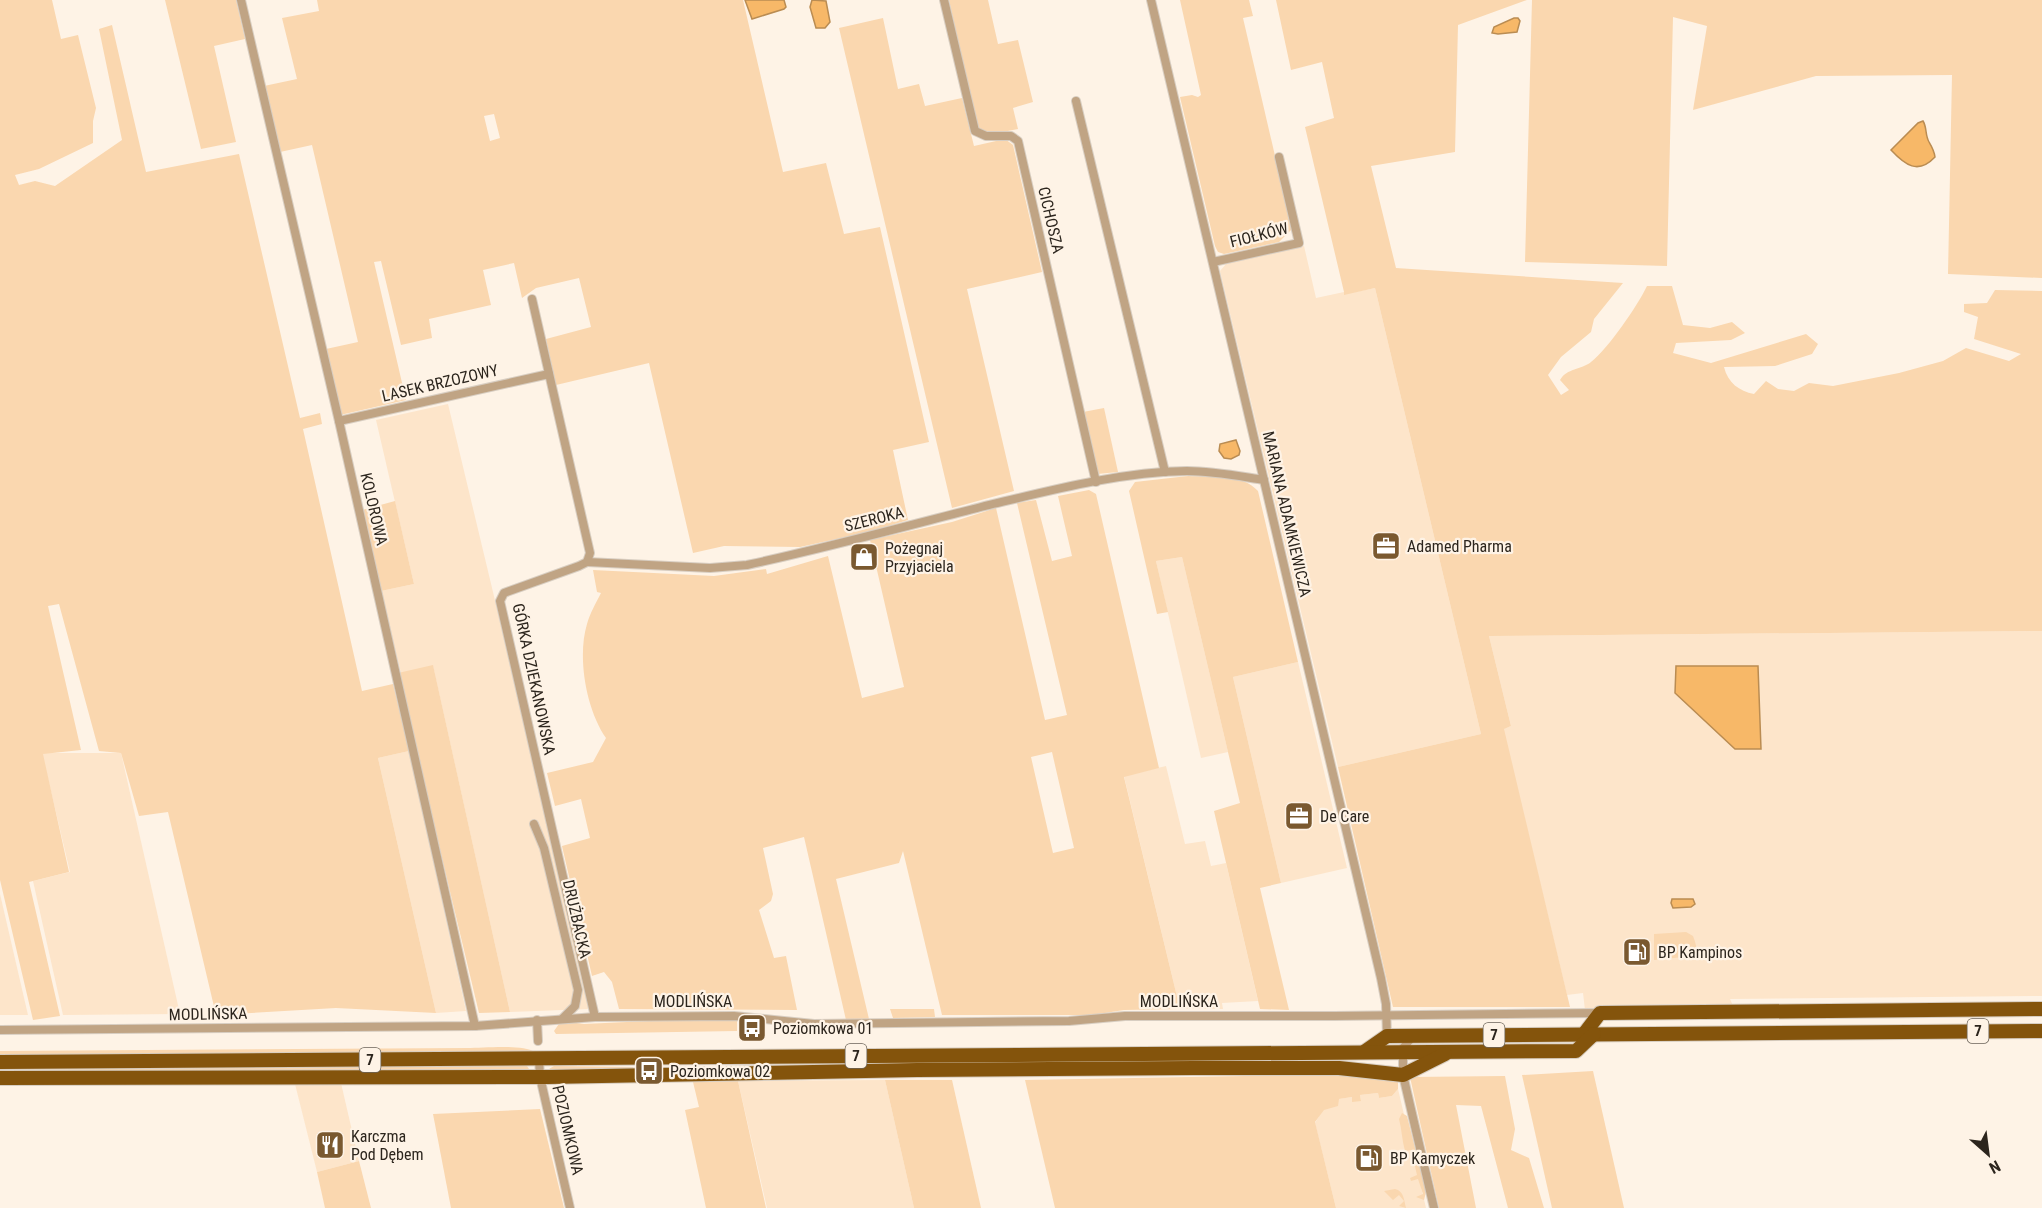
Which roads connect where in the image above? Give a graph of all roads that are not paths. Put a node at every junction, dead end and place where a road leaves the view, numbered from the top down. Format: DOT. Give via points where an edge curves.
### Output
graph roads {
  1 [pos="241,0"];
  2 [pos="944,0"];
  3 [pos="1151,0"];
  4 [pos="1076,101"];
  5 [pos="1280,157"];
  6 [pos="1213,262"];
  7 [pos="532,299"];
  8 [pos="549,374"];
  9 [pos="339,421"];
  10 [pos="1165,472"];
  11 [pos="1264,480"];
  12 [pos="1096,482"];
  13 [pos="588,562"];
  14 [pos="534,824"];
  15 [pos="2042,1009"];
  16 [pos="1731,1012"];
  17 [pos="1594,1013"];
  18 [pos="1387,1014"];
  19 [pos="595,1017"];
  20 [pos="562,1018"];
  21 [pos="537,1020"];
  22 [pos="475,1026"];
  23 [pos="0,1030"];
  24 [pos="2042,1031"];
  25 [pos="1752,1033"];
  26 [pos="1585,1034"];
  27 [pos="1387,1036"];
  28 [pos="1413,1036"];
  29 [pos="538,1041"];
  30 [pos="1403,1052"];
  31 [pos="1449,1052"];
  32 [pos="1364,1053"];
  33 [pos="539,1059"];
  34 [pos="0,1062"];
  35 [pos="1403,1075"];
  36 [pos="540,1077"];
  37 [pos="0,1078"];
  38 [pos="570,1208"];
  39 [pos="1434,1208"];
  1 -- 9 [label="street, KOLOROWA"];
  2 -- 12 [label="street, CICHOSZA" via="975,131 987,136 1011,136 1018,141"];
  3 -- 6 [label="street, MARIANA ADAMKIEWICZA"];
  4 -- 10 [label="street"];
  5 -- 6 [label="street, FIOŁKÓW" via="1299,243"];
  6 -- 11 [label="street, MARIANA ADAMKIEWICZA"];
  7 -- 8 [label="street"];
  8 -- 9 [label="street, LASEK BRZOZOWY"];
  8 -- 13 [label="street" via="588,542"];
  9 -- 22 [label="street, KOLOROWA"];
  10 -- 11 [label="street, SZEROKA" via="1208,471"];
  10 -- 12 [label="street, SZEROKA"];
  11 -- 18 [label="street, MARIANA ADAMKIEWICZA"];
  12 -- 13 [label="street, SZEROKA" via="747,565 710,568"];
  13 -- 19 [label="street, GÓRKA DZIEKANOWSKA" via="504,593 500,601"];
  14 -- 20 [label="street, DRUŻBACKA" via="544,848 578,990 575,1006"];
  15 -- 16 [label="highway"];
  16 -- 17 [label="highway"];
  16 -- 25 [label="highway"];
  17 -- 18 [label="street, MODLIŃSKA"];
  17 -- 26 [label="highway"];
  18 -- 19 [label="street, MODLIŃSKA" via="814,1024 734,1016"];
  18 -- 27 [label="street, MARIANA ADAMKIEWICZA"];
  19 -- 20 [label="street, MODLIŃSKA"];
  20 -- 21 [label="street, MODLIŃSKA"];
  21 -- 22 [label="street, MODLIŃSKA"];
  21 -- 29 [label="street"];
  22 -- 23 [label="street, MODLIŃSKA"];
  24 -- 25 [label="highway, 7"];
  25 -- 26 [label="highway, 7"];
  26 -- 28 [label="highway, 7"];
  26 -- 31 [label="highway, 7" via="1576,1051"];
  27 -- 28 [label="highway, 7"];
  27 -- 32 [label="highway"];
  28 -- 30 [label="street"];
  30 -- 31 [label="highway, 7"];
  30 -- 32 [label="highway, 7"];
  30 -- 35 [label="street"];
  31 -- 35 [label="highway"];
  32 -- 33 [label="highway, 7"];
  33 -- 34 [label="highway, 7"];
  33 -- 36 [label="street, POZIOMKOWA"];
  35 -- 36 [label="highway" via="1339,1068 1170,1068"];
  35 -- 39 [label="street"];
  36 -- 37 [label="highway"];
  36 -- 38 [label="street, POZIOMKOWA"];
}
